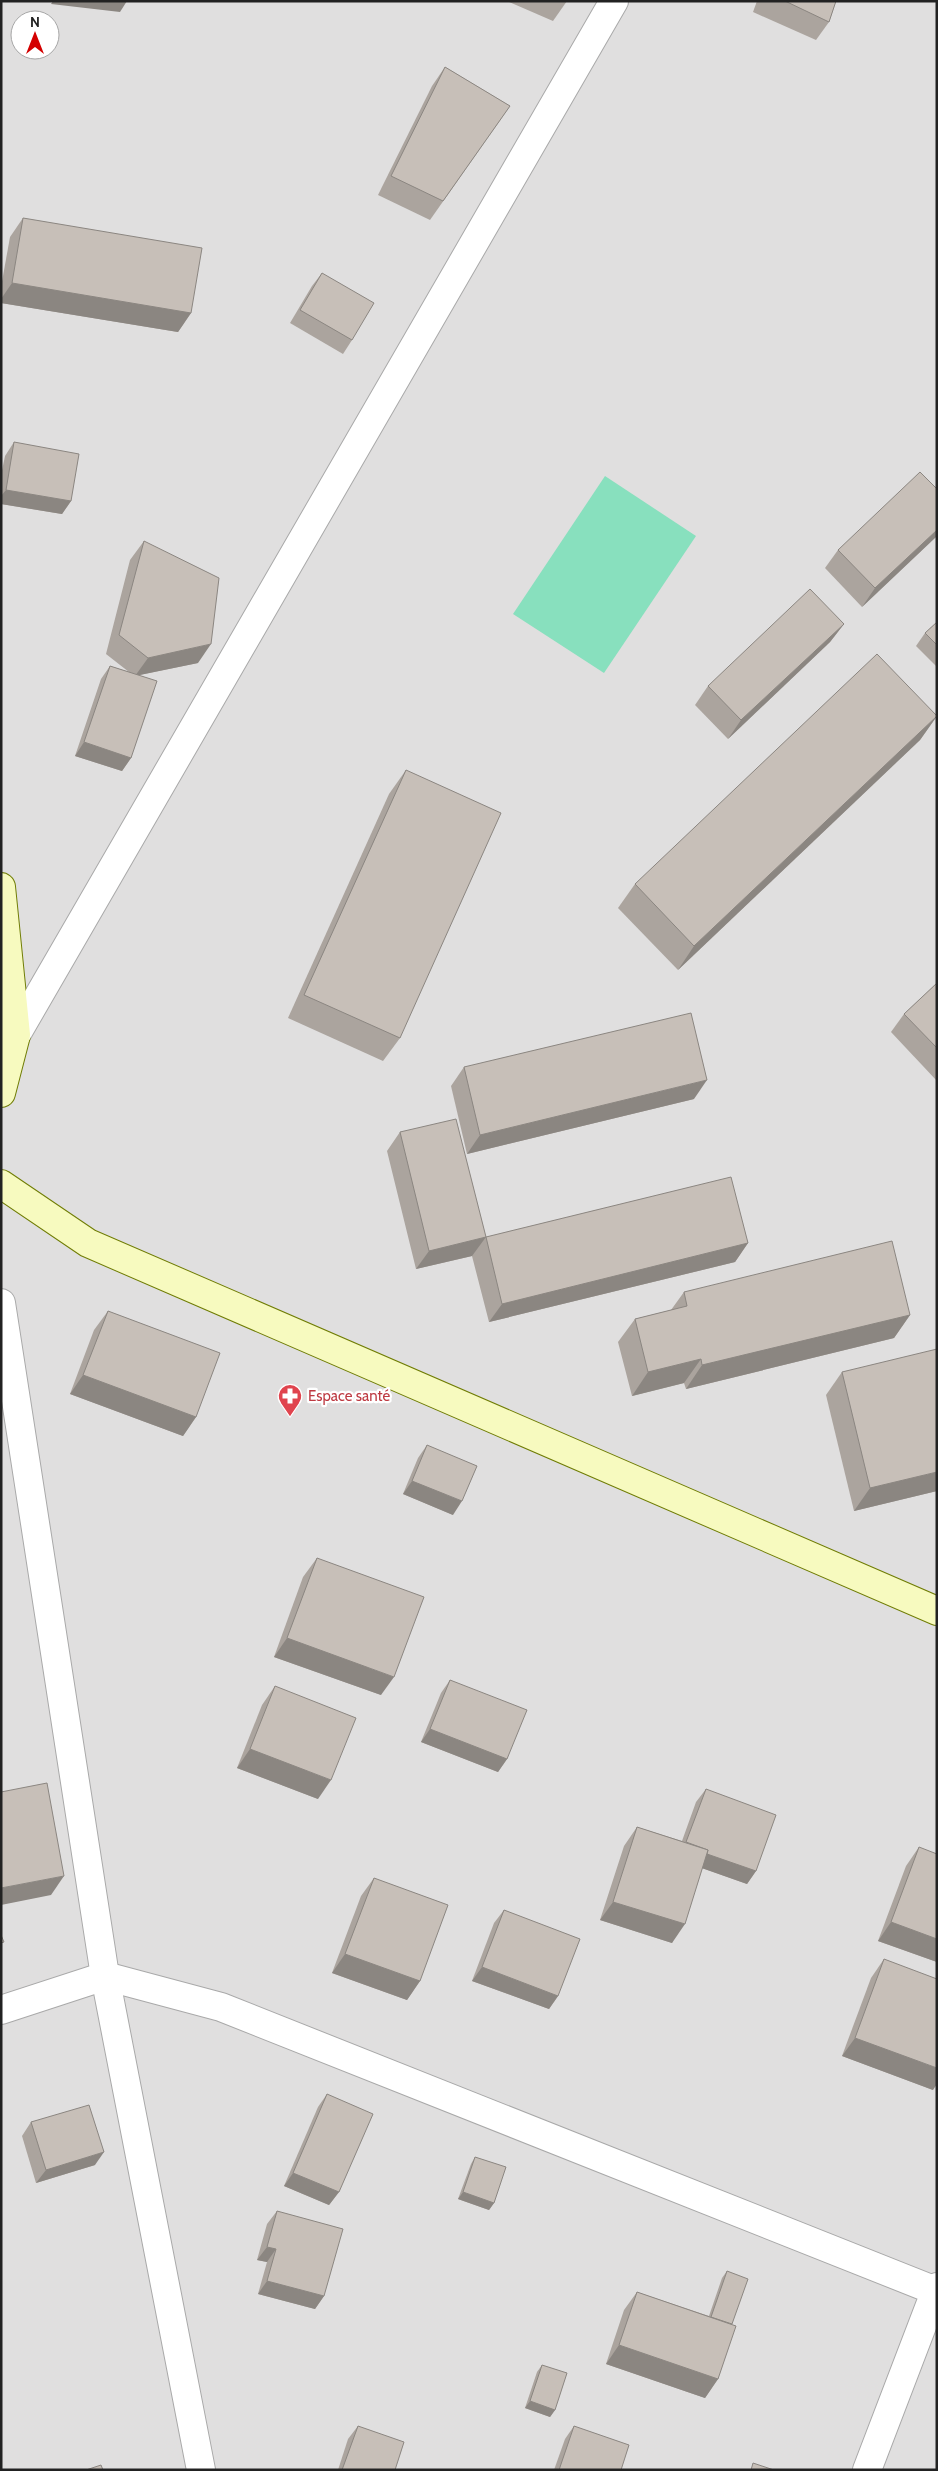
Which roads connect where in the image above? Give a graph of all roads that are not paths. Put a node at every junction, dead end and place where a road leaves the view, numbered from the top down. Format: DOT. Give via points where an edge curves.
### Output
graph roads {
  1 [pos="614,1"];
  2 [pos="1,887"];
  3 [pos="16,1035"];
  4 [pos="1,1093"];
  5 [pos="1,1184"];
  6 [pos="1,1302"];
  7 [pos="937,1611"];
  8 [pos="105,1976"];
  9 [pos="1,2010"];
  10 [pos="936,2289"];
  11 [pos="201,2470"];
  12 [pos="867,2470"];
  1 -- 3 [label="street"];
  2 -- 3 [label="street"];
  3 -- 4 [label="street"];
  5 -- 7 [label="street" via="88,1242"];
  6 -- 8 [label="street"];
  8 -- 9 [label="street"];
  8 -- 10 [label="street" via="221,2007"];
  8 -- 11 [label="street"];
  10 -- 12 [label="street"];
}
